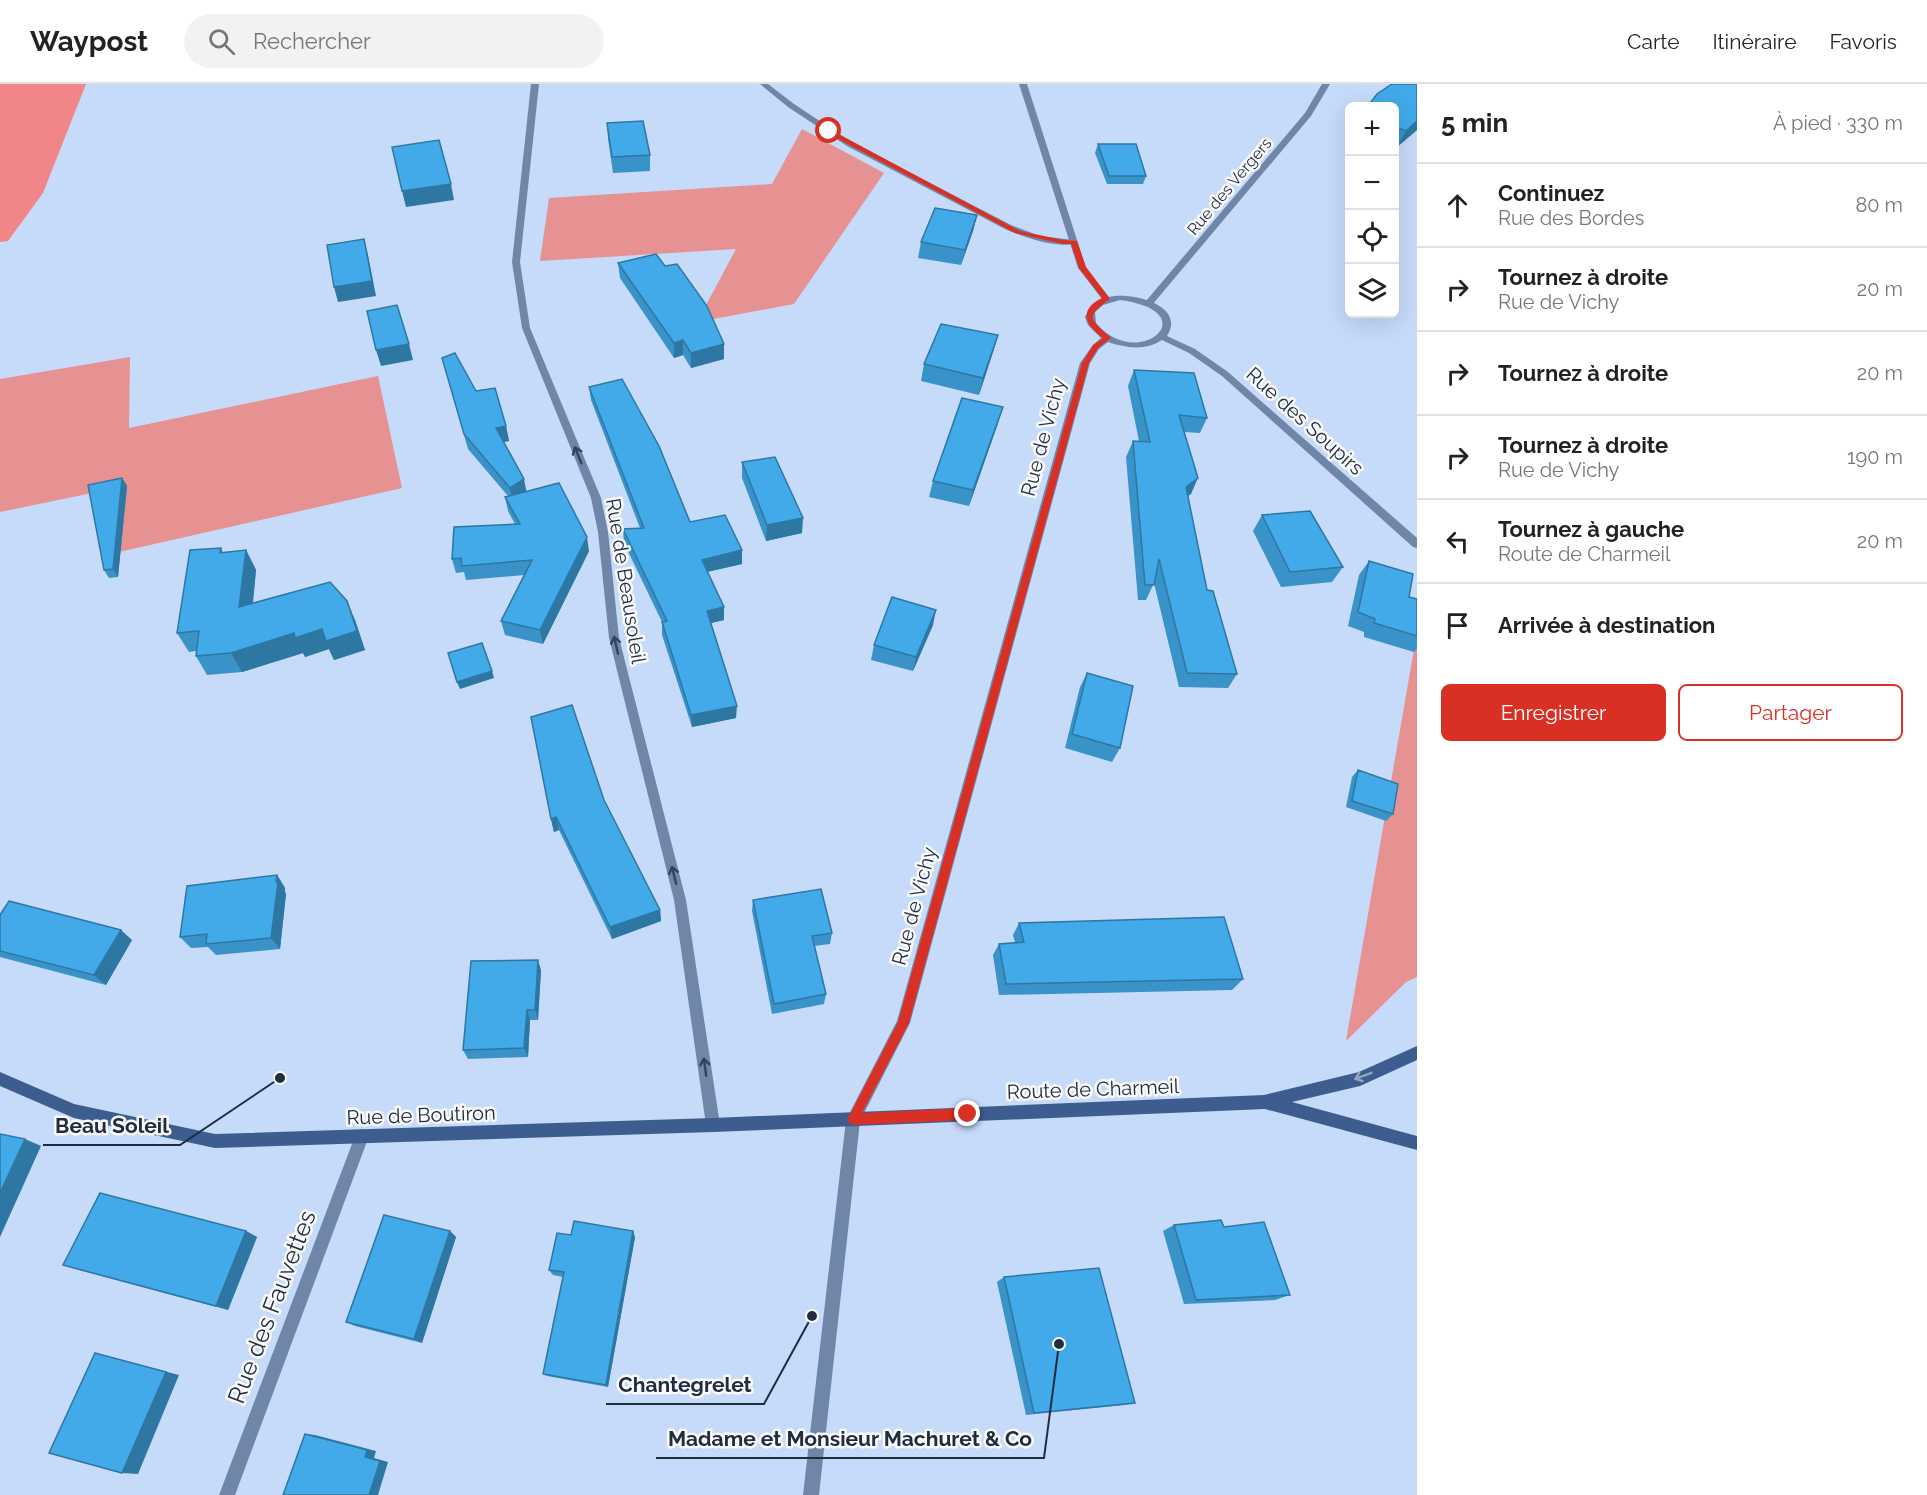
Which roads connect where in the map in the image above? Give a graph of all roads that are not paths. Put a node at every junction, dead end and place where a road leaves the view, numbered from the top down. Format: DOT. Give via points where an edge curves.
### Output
graph roads {
  1 [pos="535,84"];
  2 [pos="764,84"];
  3 [pos="1023,84"];
  4 [pos="1326,84"];
  5 [pos="1074,242"];
  6 [pos="1106,299"];
  7 [pos="1149,303"];
  8 [pos="1162,337"];
  9 [pos="1107,338"];
  10 [pos="1417,544"];
  11 [pos="1417,1053"];
  12 [pos="0,1079"];
  13 [pos="1264,1102"];
  14 [pos="853,1120"];
  15 [pos="713,1125"];
  16 [pos="362,1136"];
  17 [pos="1417,1143"];
  18 [pos="227,1495"];
  19 [pos="811,1495"];
  15 -- 1 [label="street, Rue de Beausoleil, one-way" via="680,900 614,638 596,498 526,328 516,262"];
  2 -- 5 [label="street" via="829,131 1008,227"];
  3 -- 5 [label="street"];
  4 -- 7 [label="street, Rue des Vergers" via="1308,114"];
  5 -- 6 [label="street" via="1082,268"];
  6 -- 7 [label="street" via="1120,297"];
  6 -- 9 [label="street" via="1090,312 1090,321"];
  7 -- 8 [label="street" via="1166,320 1167,329"];
  8 -- 9 [label="street" via="1137,345"];
  8 -- 10 [label="street, Rue des Soupirs" via="1192,351 1225,374"];
  9 -- 14 [label="street, Rue de Vichy" via="1085,363 903,1023"];
  11 -- 13 [label="main road, Route de Charmeil, one-way" via="1360,1078"];
  12 -- 16 [label="main road, Rue de Boutiron" via="74,1111 214,1141"];
  13 -- 14 [label="main road, Route de Charmeil"];
  13 -- 17 [label="main road, Route de Charmeil"];
  14 -- 15 [label="main road, Rue de Boutiron"];
  14 -- 19 [label="street, Rue de Vichy"];
  15 -- 16 [label="main road, Rue de Boutiron"];
  16 -- 18 [label="street, Rue des Fauvettes"];
}
